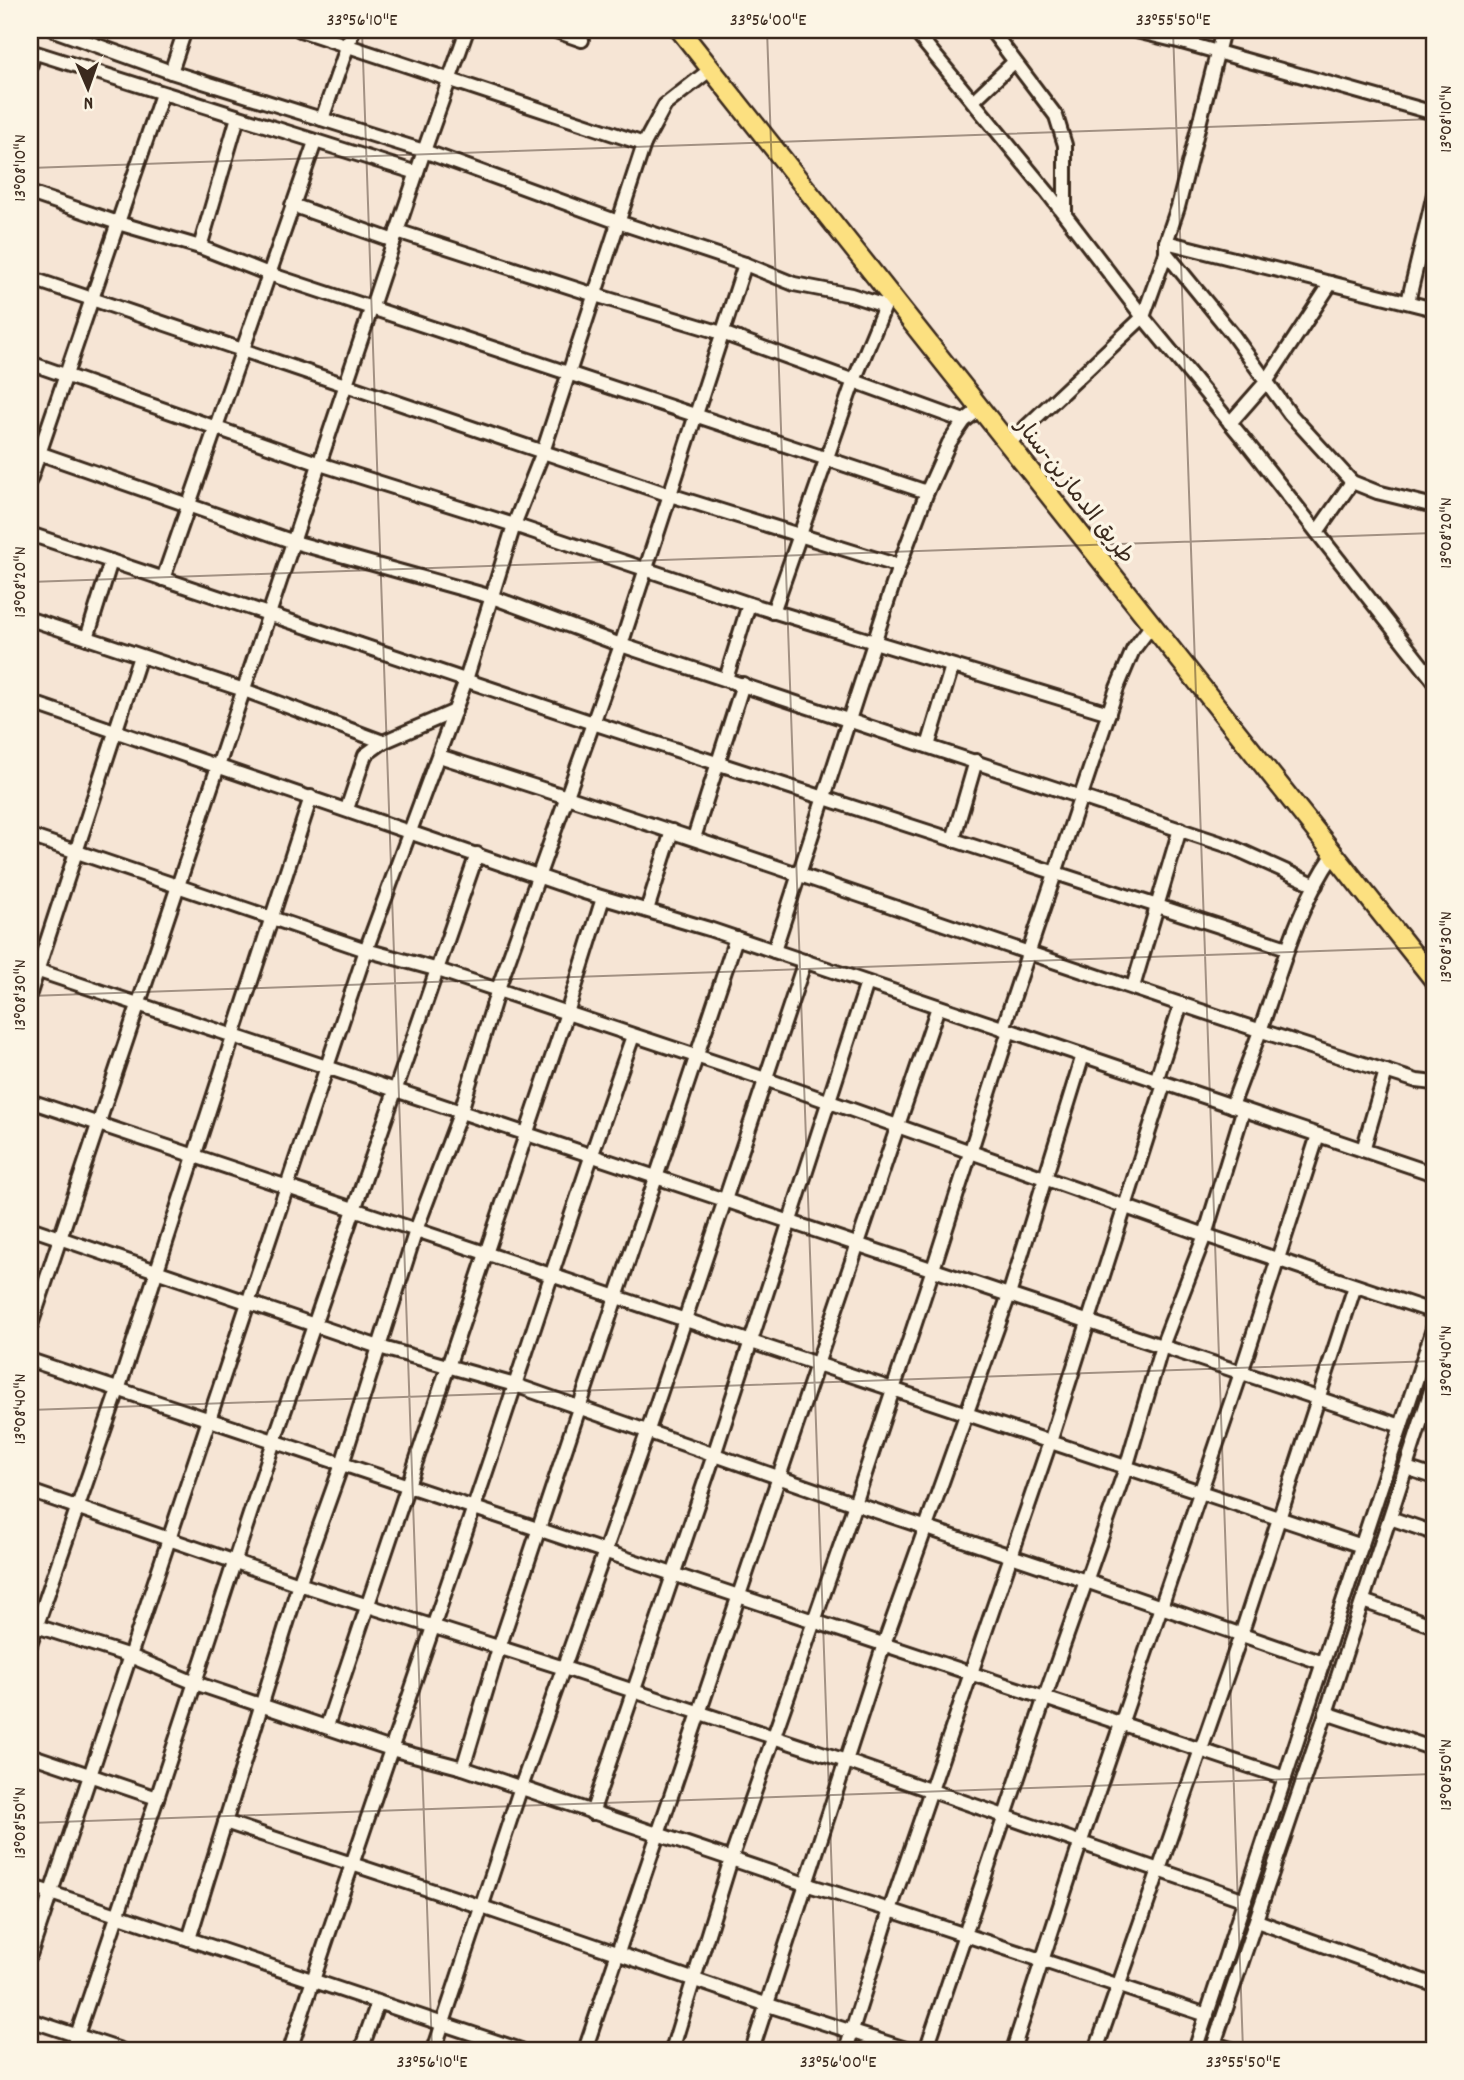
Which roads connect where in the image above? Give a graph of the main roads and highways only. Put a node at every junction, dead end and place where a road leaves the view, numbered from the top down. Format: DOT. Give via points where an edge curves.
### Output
graph roads {
  1 [pos="680,30"];
  2 [pos="1434,980"];
  1 -- 2 [label="highway, طريق الدمازين-سنار" via="887,300 981,408"];
}
